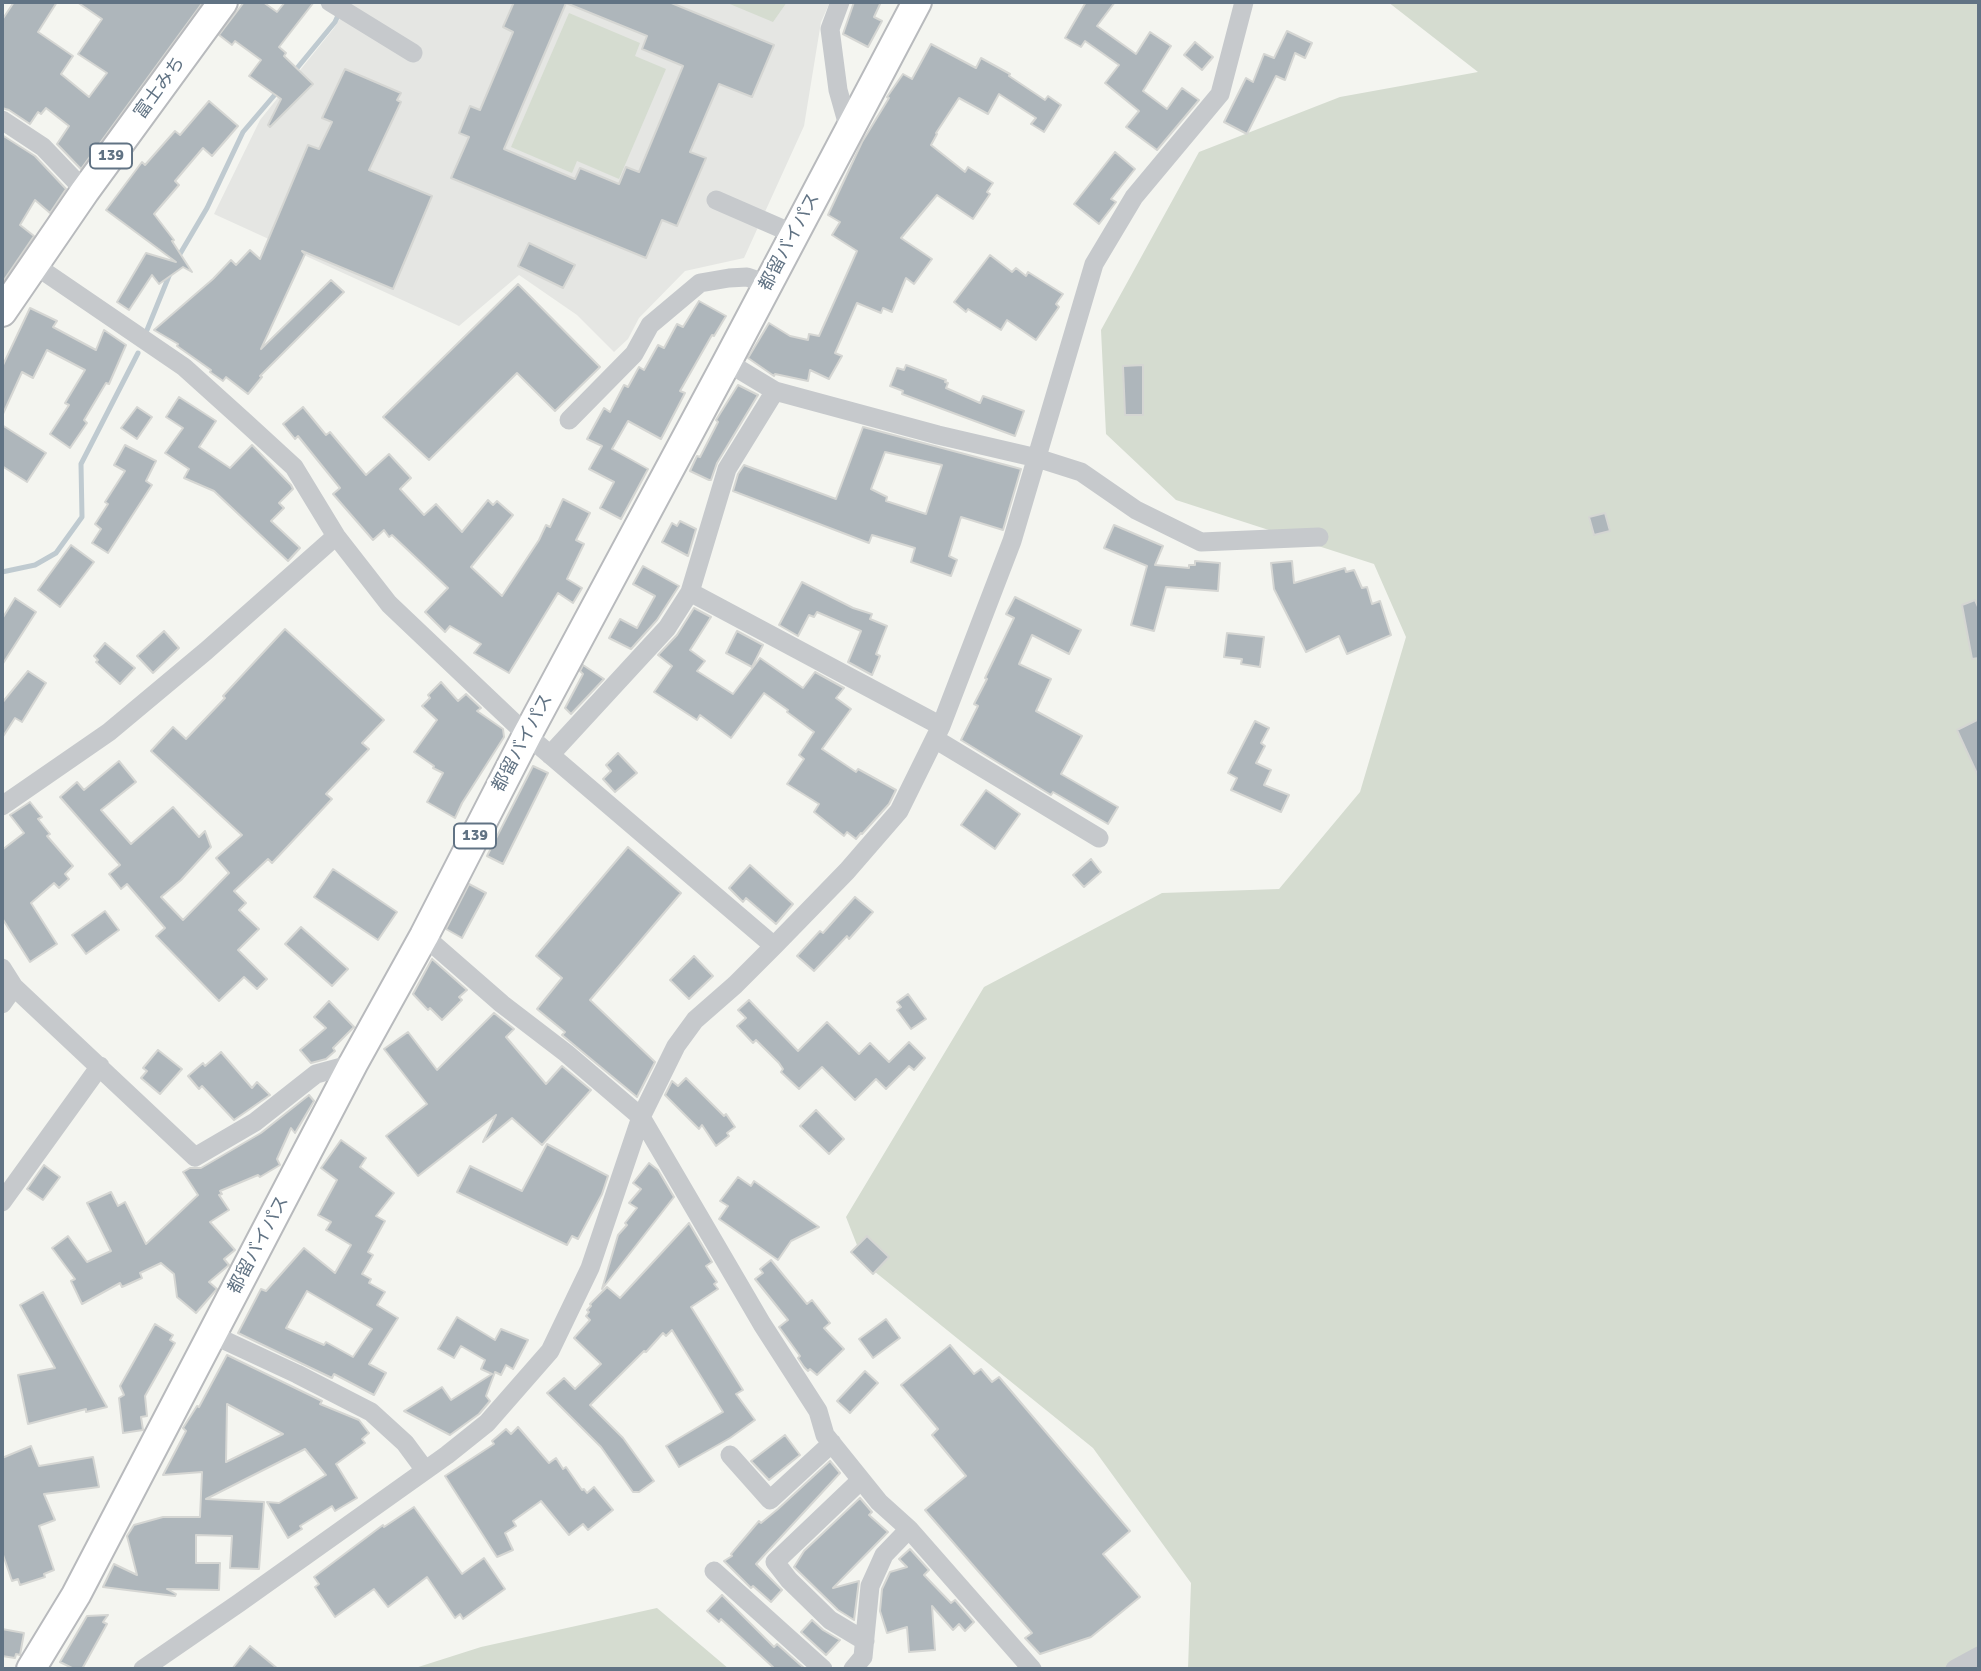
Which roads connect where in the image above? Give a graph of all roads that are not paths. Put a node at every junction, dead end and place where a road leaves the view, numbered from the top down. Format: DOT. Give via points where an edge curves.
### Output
graph roads {
  1 [pos="223,2"];
  2 [pos="840,2"];
  3 [pos="917,2"];
  4 [pos="1244,2"];
  5 [pos="337,7"];
  6 [pos="413,53"];
  7 [pos="2,120"];
  8 [pos="849,130"];
  9 [pos="85,191"];
  10 [pos="716,200"];
  11 [pos="794,234"];
  12 [pos="36,266"];
  13 [pos="768,284"];
  14 [pos="2,312"];
  15 [pos="727,362"];
  16 [pos="775,391"];
  17 [pos="569,420"];
  18 [pos="1037,458"];
  19 [pos="336,536"];
  20 [pos="1319,537"];
  21 [pos="690,593"];
  22 [pos="938,733"];
  23 [pos="527,735"];
  24 [pos="551,755"];
  25 [pos="2,806"];
  26 [pos="1098,838"];
  27 [pos="424,936"];
  28 [pos="774,946"];
  29 [pos="2,968"];
  30 [pos="14,986"];
  31 [pos="2,1004"];
  32 [pos="353,1064"];
  33 [pos="100,1066"];
  34 [pos="641,1117"];
  35 [pos="2,1202"];
  36 [pos="211,1334"];
  37 [pos="832,1443"];
  38 [pos="730,1455"];
  39 [pos="425,1470"];
  40 [pos="861,1480"];
  41 [pos="909,1529"];
  42 [pos="714,1571"];
  43 [pos="865,1641"];
  44 [pos="1979,1656"];
  45 [pos="31,1669"];
  46 [pos="143,1669"];
  47 [pos="823,1669"];
  48 [pos="853,1669"];
  49 [pos="1032,1669"];
  50 [pos="1955,1669"];
  1 -- 9 [label="highway, 富士みち / 139"];
  2 -- 8 [label="street" via="830,29"];
  3 -- 8 [label="highway, 都留バイパス / 139"];
  4 -- 18 [label="street" via="1220,94 1133,197 1094,264"];
  5 -- 6 [label="street"];
  7 -- 9 [label="street" via="43,147"];
  8 -- 11 [label="highway, 都留バイパス / 139"];
  9 -- 12 [label="highway, 富士みち / 139"];
  10 -- 11 [label="street"];
  11 -- 13 [label="highway, 都留バイパス / 139"];
  12 -- 14 [label="highway, 富士みち / 139"];
  12 -- 19 [label="street" via="184,367 294,467"];
  13 -- 15 [label="highway, 都留バイパス / 139"];
  13 -- 17 [label="street" via="747,277 700,283 650,325 634,354"];
  15 -- 16 [label="street"];
  15 -- 23 [label="highway, 都留バイパス / 139"];
  16 -- 18 [label="street"];
  16 -- 21 [label="street" via="727,469"];
  18 -- 20 [label="street" via="1081,472 1136,510 1200,542"];
  18 -- 22 [label="street" via="1012,541"];
  19 -- 23 [label="street" via="389,604"];
  19 -- 25 [label="street" via="109,732"];
  21 -- 22 [label="street"];
  21 -- 24 [label="street" via="667,628"];
  22 -- 26 [label="street"];
  22 -- 28 [label="street" via="899,811"];
  23 -- 24 [label="street"];
  23 -- 27 [label="highway, 都留バイパス / 139"];
  24 -- 28 [label="street"];
  27 -- 32 [label="highway, 都留バイパス / 139"];
  27 -- 34 [label="street"];
  28 -- 34 [label="street" via="695,1020 676,1046"];
  29 -- 30 [label="street"];
  30 -- 31 [label="street"];
  30 -- 33 [label="street"];
  32 -- 33 [label="street" via="316,1074 255,1122 195,1157"];
  32 -- 36 [label="highway, 都留バイパス / 139"];
  33 -- 35 [label="street"];
  34 -- 37 [label="street" via="818,1411"];
  34 -- 39 [label="street" via="590,1268 550,1351 487,1423"];
  36 -- 39 [label="street" via="371,1412 405,1443"];
  36 -- 45 [label="highway, 都留バイパス / 139" via="76,1595"];
  37 -- 38 [label="street" via="770,1500"];
  37 -- 40 [label="street"];
  39 -- 46 [label="street"];
  40 -- 41 [label="street"];
  40 -- 43 [label="street" via="775,1562 830,1620"];
  41 -- 43 [label="street" via="884,1555 870,1586"];
  41 -- 49 [label="street"];
  42 -- 47 [label="street"];
  43 -- 48 [label="street" via="863,1657"];
  44 -- 50 [label="street"];
}
